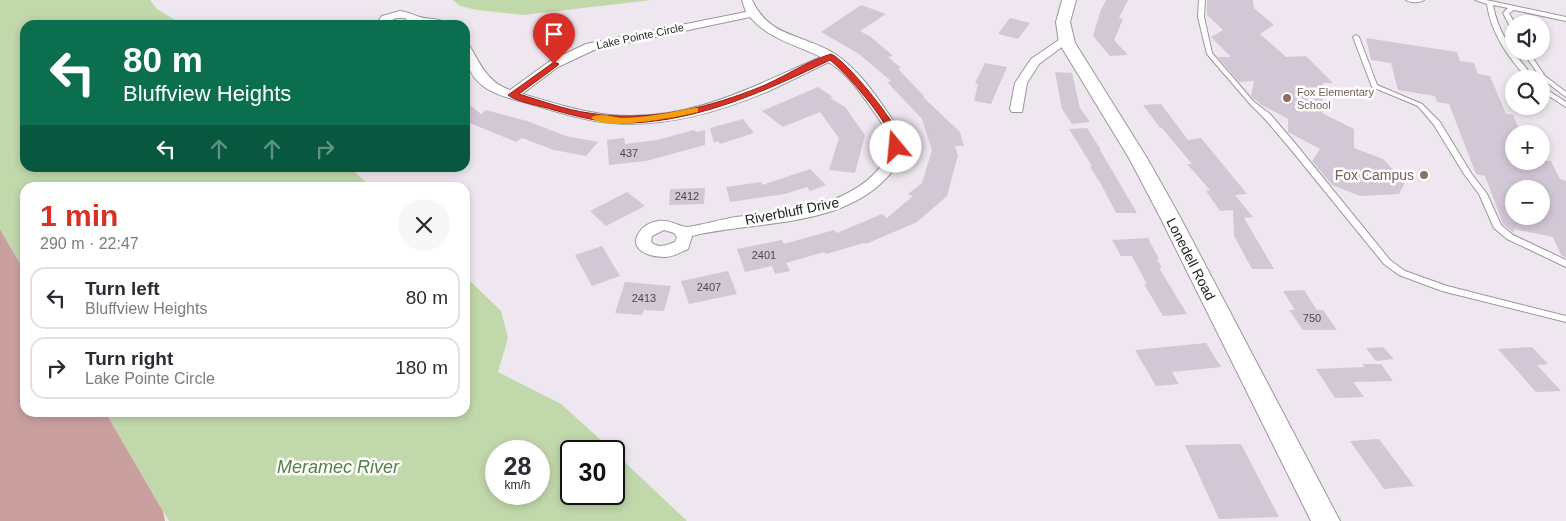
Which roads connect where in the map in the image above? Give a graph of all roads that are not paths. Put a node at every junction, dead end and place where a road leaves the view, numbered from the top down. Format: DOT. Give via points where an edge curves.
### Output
graph roads {
  1 [pos="747,0"];
  2 [pos="1069,0"];
  3 [pos="1202,0"];
  4 [pos="1410,0"];
  5 [pos="1421,0"];
  6 [pos="1478,0"];
  7 [pos="1490,3"];
  8 [pos="1512,8"];
  9 [pos="751,14"];
  10 [pos="1507,15"];
  11 [pos="1566,19"];
  12 [pos="385,20"];
  13 [pos="411,20"];
  14 [pos="1356,36"];
  15 [pos="1066,38"];
  16 [pos="831,57"];
  17 [pos="1531,60"];
  18 [pos="470,61"];
  19 [pos="1525,70"];
  20 [pos="1550,94"];
  21 [pos="512,95"];
  22 [pos="1566,95"];
  23 [pos="1566,105"];
  24 [pos="1017,109"];
  25 [pos="684,233"];
  26 [pos="1566,264"];
  27 [pos="1566,319"];
  28 [pos="1326,521"];
  1 -- 9 [label="street"];
  2 -- 15 [label="street, Lonedell Road" via="1063,22"];
  3 -- 27 [label="lane" via="1201,17 1209,53 1291,144 1387,262 1402,273 1445,289"];
  4 -- 5 [label="lane"];
  6 -- 7 [label="lane"];
  7 -- 8 [label="lane"];
  7 -- 19 [label="lane" via="1494,22 1510,52"];
  8 -- 10 [label="lane"];
  8 -- 11 [label="lane"];
  9 -- 16 [label="street, Riverbluff Drive" via="774,31"];
  9 -- 21 [label="street, Lake Pointe Circle" via="590,47 554,64"];
  12 -- 13 [label="street" via="400,14 411,16"];
  14 -- 26 [label="lane" via="1374,86 1420,105 1438,124 1483,194 1496,226 1510,237"];
  15 -- 24 [label="street" via="1035,62 1021,83"];
  15 -- 28 [label="street, Lonedell Road" via="1169,215"];
  16 -- 21 [label="street" via="743,96 698,110 656,118 600,118"];
  16 -- 25 [label="street, Riverbluff Drive" via="847,70 892,129 896,147 885,173 863,192 828,207"];
  17 -- 22 [label="lane" via="1543,77"];
  18 -- 21 [label="street" via="482,80"];
  20 -- 23 [label="lane"];
}
